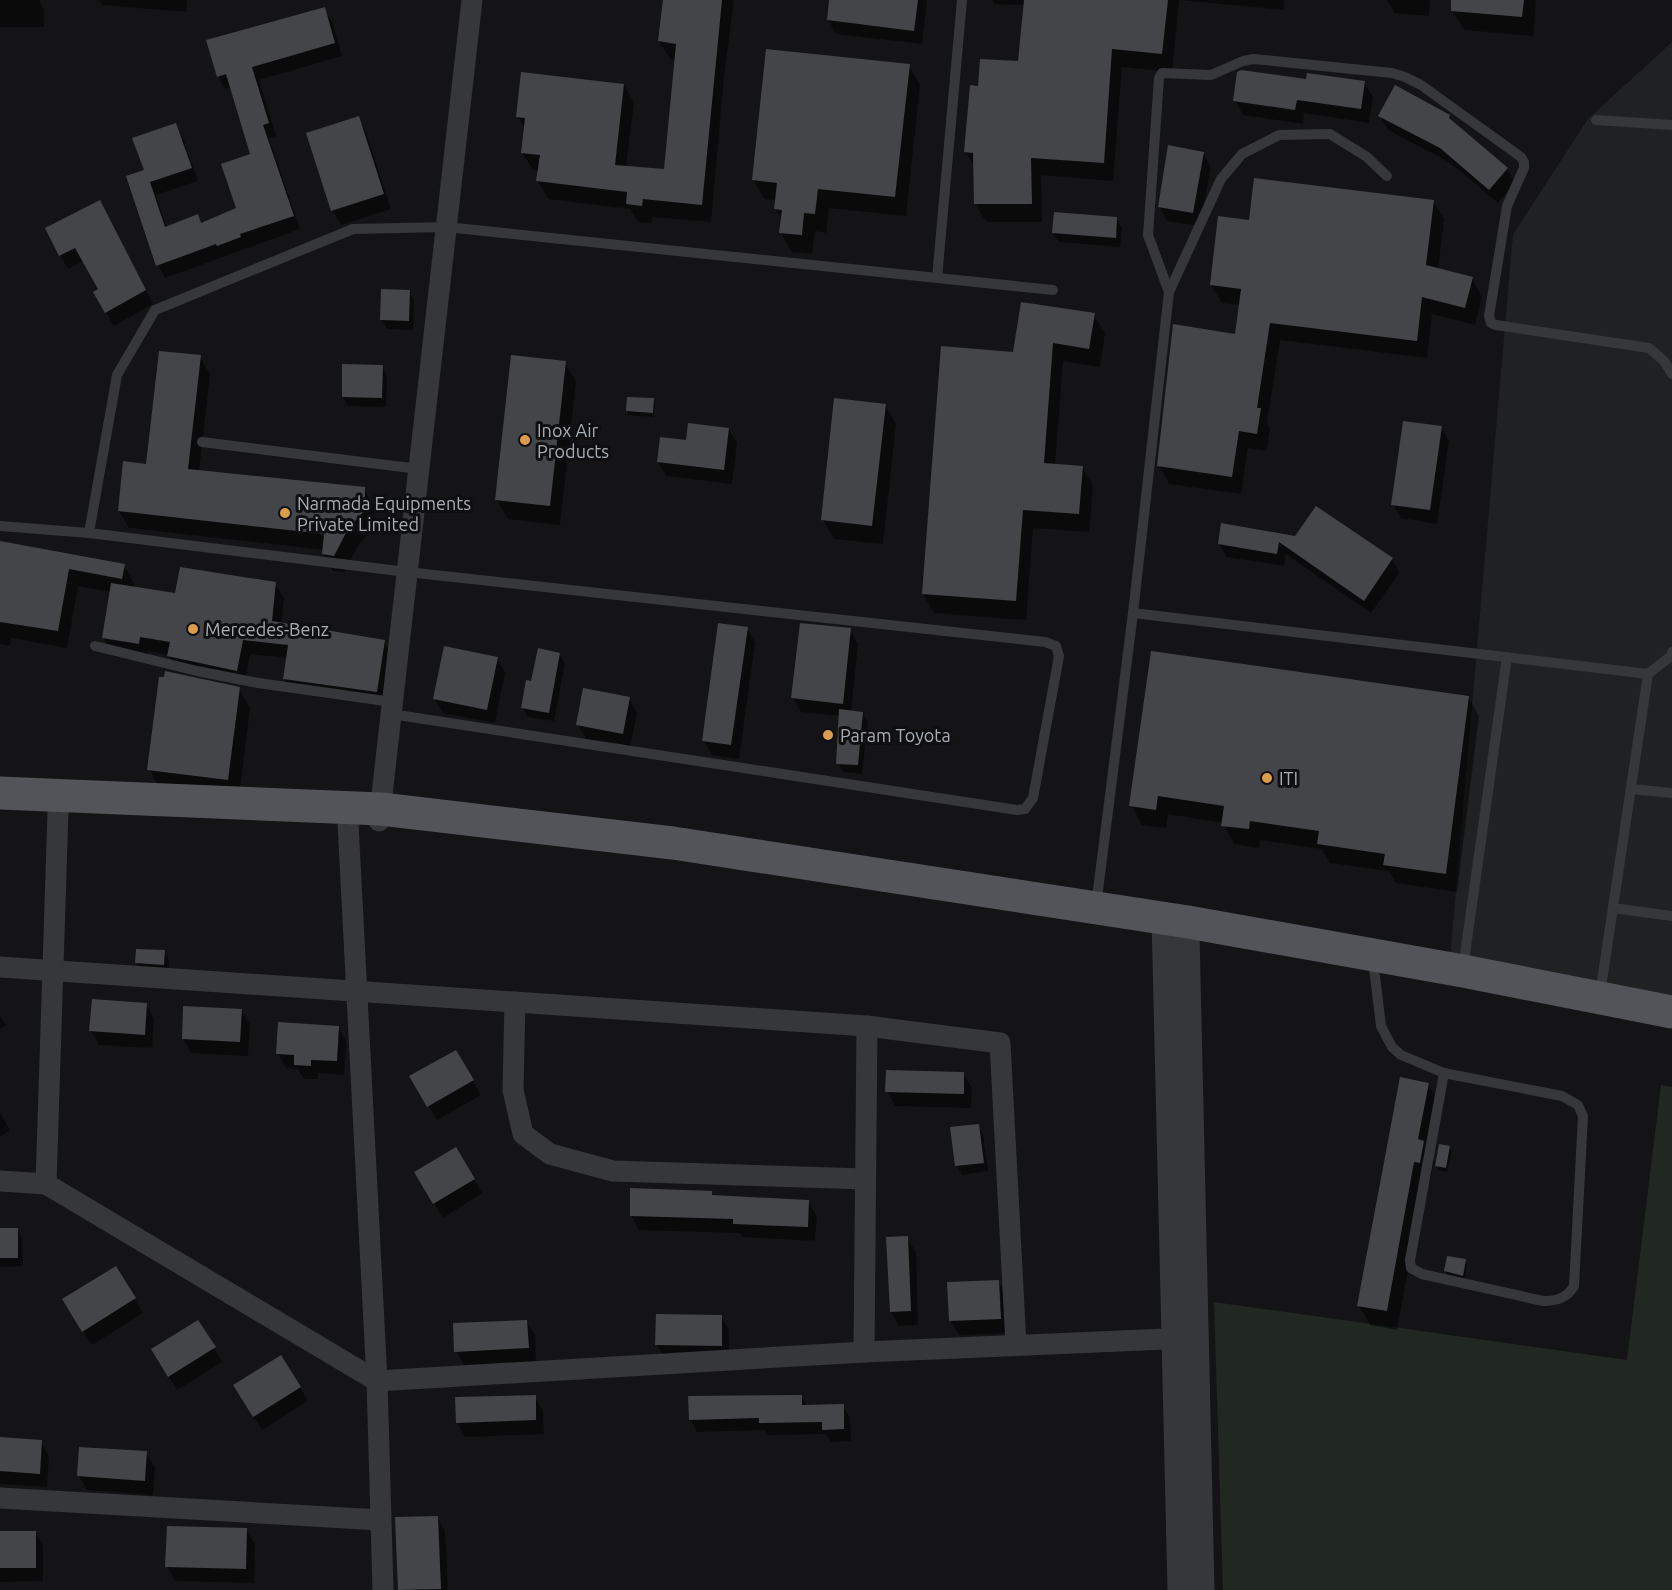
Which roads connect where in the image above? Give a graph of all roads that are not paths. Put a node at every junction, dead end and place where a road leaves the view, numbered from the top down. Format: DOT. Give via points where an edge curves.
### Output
graph roads {
  1 [pos="472,0"];
  2 [pos="962,0"];
  3 [pos="1596,120"];
  4 [pos="1672,125"];
  5 [pos="1387,176"];
  6 [pos="446,227"];
  7 [pos="937,278"];
  8 [pos="1053,290"];
  9 [pos="1169,292"];
  10 [pos="1672,374"];
  11 [pos="202,442"];
  12 [pos="419,469"];
  13 [pos="0,526"];
  14 [pos="89,532"];
  15 [pos="407,572"];
  16 [pos="1133,613"];
  17 [pos="95,646"];
  18 [pos="1672,654"];
  19 [pos="1507,657"];
  20 [pos="1648,674"];
  21 [pos="392,708"];
  22 [pos="1631,789"];
  23 [pos="0,793"];
  24 [pos="1672,793"];
  25 [pos="0,811"];
  26 [pos="58,811"];
  27 [pos="369,818"];
  28 [pos="1613,908"];
  29 [pos="1095,913"];
  30 [pos="1672,916"];
  31 [pos="1176,926"];
  32 [pos="0,967"];
  33 [pos="1374,968"];
  34 [pos="52,970"];
  35 [pos="1463,971"];
  36 [pos="356,991"];
  37 [pos="515,1002"];
  38 [pos="1598,1004"];
  39 [pos="1672,1012"];
  40 [pos="1672,1023"];
  41 [pos="867,1026"];
  42 [pos="1444,1072"];
  43 [pos="866,1179"];
  44 [pos="0,1181"];
  45 [pos="46,1184"];
  46 [pos="1186,1338"];
  47 [pos="1016,1345"];
  48 [pos="864,1352"];
  49 [pos="377,1381"];
  50 [pos="0,1498"];
  51 [pos="380,1520"];
  52 [pos="383,1590"];
  53 [pos="1181,1590"];
  54 [pos="1201,1590"];
  1 -- 6 [label="street"];
  2 -- 7 [label="lane"];
  3 -- 4 [label="lane"];
  5 -- 9 [label="lane" via="1367,157 1330,134 1279,135 1242,154 1221,179"];
  6 -- 7 [label="lane"];
  6 -- 12 [label="street"];
  6 -- 14 [label="lane" via="353,229 155,310 117,375"];
  7 -- 8 [label="lane"];
  9 -- 10 [label="lane" via="1148,235 1162,73 1211,75 1254,59 1392,73 1421,85 1524,162 1507,206 1491,323 1649,348"];
  9 -- 16 [label="lane"];
  11 -- 12 [label="lane"];
  12 -- 15 [label="street"];
  13 -- 14 [label="lane"];
  14 -- 15 [label="lane"];
  15 -- 21 [label="street"];
  15 -- 21 [label="lane" via="1045,642 1056,645 1059,656 1033,798 1024,809 1017,810"];
  16 -- 19 [label="lane"];
  16 -- 29 [label="lane"];
  17 -- 21 [label="lane" via="197,671"];
  18 -- 20 [label="lane"];
  19 -- 20 [label="lane"];
  19 -- 35 [label="lane"];
  20 -- 22 [label="lane"];
  21 -- 27 [label="street"];
  22 -- 24 [label="lane"];
  22 -- 28 [label="lane"];
  23 -- 27 [label="main road"];
  25 -- 26 [label="main road"];
  26 -- 27 [label="main road"];
  26 -- 34 [label="street"];
  27 -- 29 [label="main road" via="672,854"];
  27 -- 36 [label="street"];
  28 -- 30 [label="lane"];
  28 -- 38 [label="lane"];
  29 -- 31 [label="main road"];
  31 -- 33 [label="main road"];
  31 -- 35 [label="main road"];
  31 -- 46 [label="street"];
  32 -- 34 [label="street"];
  33 -- 38 [label="main road"];
  33 -- 42 [label="lane" via="1381,1026 1392,1047 1410,1060"];
  34 -- 36 [label="street"];
  34 -- 45 [label="street"];
  35 -- 38 [label="main road"];
  36 -- 37 [label="street"];
  36 -- 49 [label="street"];
  37 -- 41 [label="street"];
  37 -- 43 [label="street" via="513,1089 523,1134 550,1154 613,1171"];
  38 -- 39 [label="main road"];
  38 -- 40 [label="main road"];
  41 -- 43 [label="street"];
  41 -- 47 [label="street" via="1000,1043"];
  42 -- 42 [label="lane" via="1411,1268 1422,1274 1543,1301 1562,1298 1574,1286 1583,1116 1578,1105 1562,1096"];
  43 -- 48 [label="street"];
  44 -- 45 [label="street"];
  45 -- 49 [label="street"];
  46 -- 47 [label="street"];
  46 -- 53 [label="street"];
  46 -- 54 [label="street"];
  47 -- 48 [label="street"];
  48 -- 49 [label="street"];
  49 -- 51 [label="street"];
  50 -- 51 [label="street"];
  51 -- 52 [label="street"];
}
